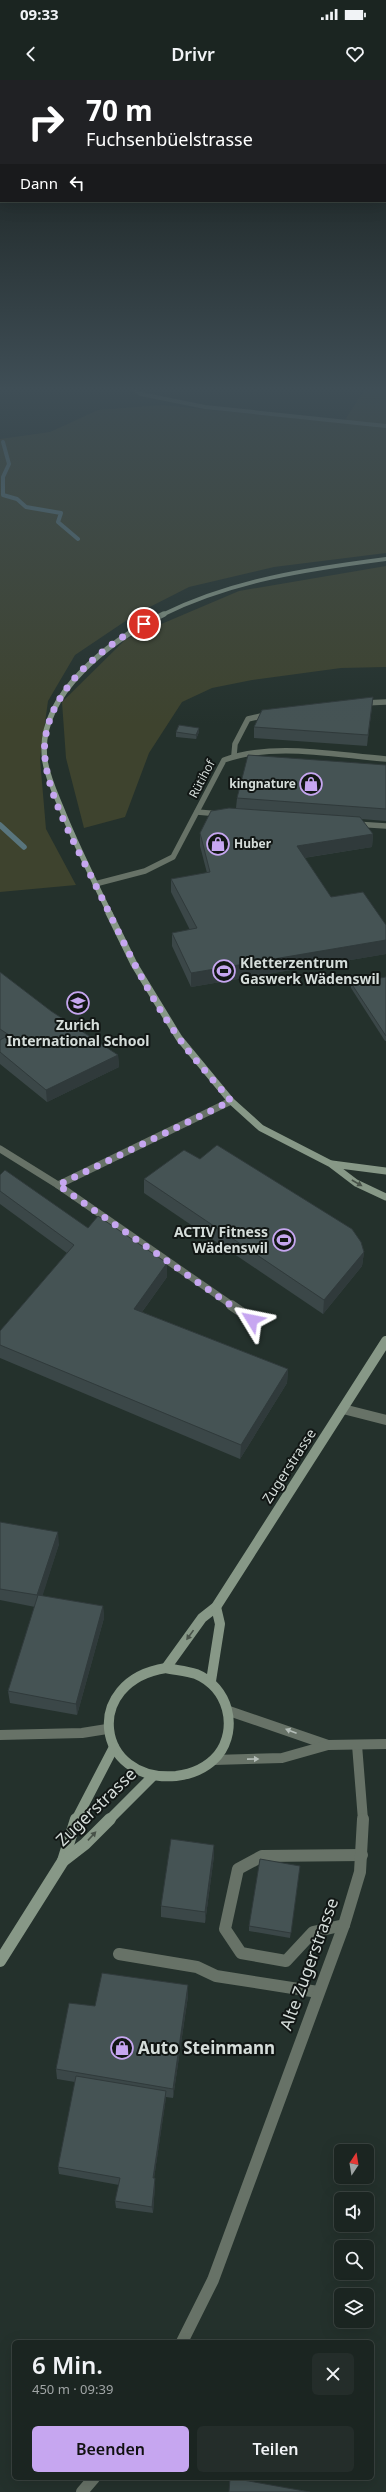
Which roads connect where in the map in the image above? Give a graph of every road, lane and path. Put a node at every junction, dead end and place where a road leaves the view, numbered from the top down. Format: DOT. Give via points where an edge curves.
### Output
graph roads {
  1 [pos="386,559"];
  2 [pos="386,702"];
  3 [pos="354,704"];
  4 [pos="277,713"];
  5 [pos="234,755"];
  6 [pos="386,759"];
  7 [pos="197,812"];
  8 [pos="224,814"];
  9 [pos="348,824"];
  10 [pos="386,826"];
  11 [pos="95,884"];
  12 [pos="231,1101"];
  13 [pos="0,1149"];
  14 [pos="331,1164"];
  15 [pos="386,1171"];
  16 [pos="58,1185"];
  17 [pos="386,1197"];
  18 [pos="252,1320"];
  19 [pos="386,1341"];
  20 [pos="343,1409"];
  21 [pos="386,1420"];
  22 [pos="216,1606"];
  23 [pos="166,1668"];
  24 [pos="210,1682"];
  25 [pos="230,1711"];
  26 [pos="108,1729"];
  27 [pos="0,1735"];
  28 [pos="386,1744"];
  29 [pos="328,1745"];
  30 [pos="357,1745"];
  31 [pos="114,1747"];
  32 [pos="214,1760"];
  33 [pos="153,1776"];
  34 [pos="362,1855"];
  35 [pos="63,1862"];
  36 [pos="344,1925"];
  37 [pos="119,1954"];
  38 [pos="0,1961"];
  39 [pos="318,1992"];
  40 [pos="183,2340"];
  41 [pos="92,2480"];
  42 [pos="82,2492"];
  1 -- 11 [label="street" via="282,574 205,596 134,629 115,642 77,676 54,713 46,734 45,759 49,778 65,820"];
  2 -- 3 [label="street"];
  4 -- 5 [label="street" via="248,719 235,744"];
  5 -- 6 [label="street, Rütihof" via="277,752"];
  5 -- 7 [label="street, Rütihof" via="224,760"];
  7 -- 8 [label="street"];
  7 -- 11 [label="street, Rütihof" via="173,856 159,866 137,875"];
  9 -- 10 [label="street"];
  11 -- 12 [label="street" via="134,964 179,1038"];
  12 -- 14 [label="street" via="261,1128"];
  12 -- 16 [label="street"];
  13 -- 16 [label="street"];
  14 -- 15 [label="street"];
  14 -- 17 [label="street, one-way" via="356,1183"];
  16 -- 18 [label="street"];
  19 -- 20 [label="street, Zugerstrasse"];
  20 -- 21 [label="street"];
  20 -- 22 [label="street, Zugerstrasse"];
  22 -- 23 [label="street, Zugerstrasse, one-way" via="202,1618"];
  22 -- 24 [label="street" via="220,1624"];
  23 -- 24 [label="street" via="182,1668 197,1673"];
  23 -- 26 [label="street" via="147,1671 130,1680 121,1689 109,1710"];
  24 -- 25 [label="street" via="223,1695"];
  29 -- 25 [label="street, one-way"];
  25 -- 32 [label="street" via="231,1728 226,1745"];
  26 -- 27 [label="street" via="82,1733"];
  26 -- 31 [label="street"];
  28 -- 30 [label="street"];
  29 -- 30 [label="street"];
  32 -- 29 [label="street, one-way" via="282,1758"];
  30 -- 34 [label="street, Alte Zugerstrasse" via="362,1799"];
  31 -- 33 [label="street" via="130,1765"];
  31 -- 35 [label="street, Zugerstrasse" via="82,1802 68,1836"];
  32 -- 33 [label="street" via="186,1776"];
  35 -- 33 [label="street, Zugerstrasse, one-way"];
  34 -- 36 [label="street, Alte Zugerstrasse"];
  34 -- 36 [label="street" via="262,1856 238,1869 225,1929 241,1953 286,1961 313,1932"];
  35 -- 38 [label="street, Zugerstrasse"];
  36 -- 39 [label="street, Alte Zugerstrasse"];
  37 -- 39 [label="street" via="197,1968 216,1976"];
  39 -- 40 [label="street, Alte Zugerstrasse" via="213,2280"];
  41 -- 42 [label="street"];
}
